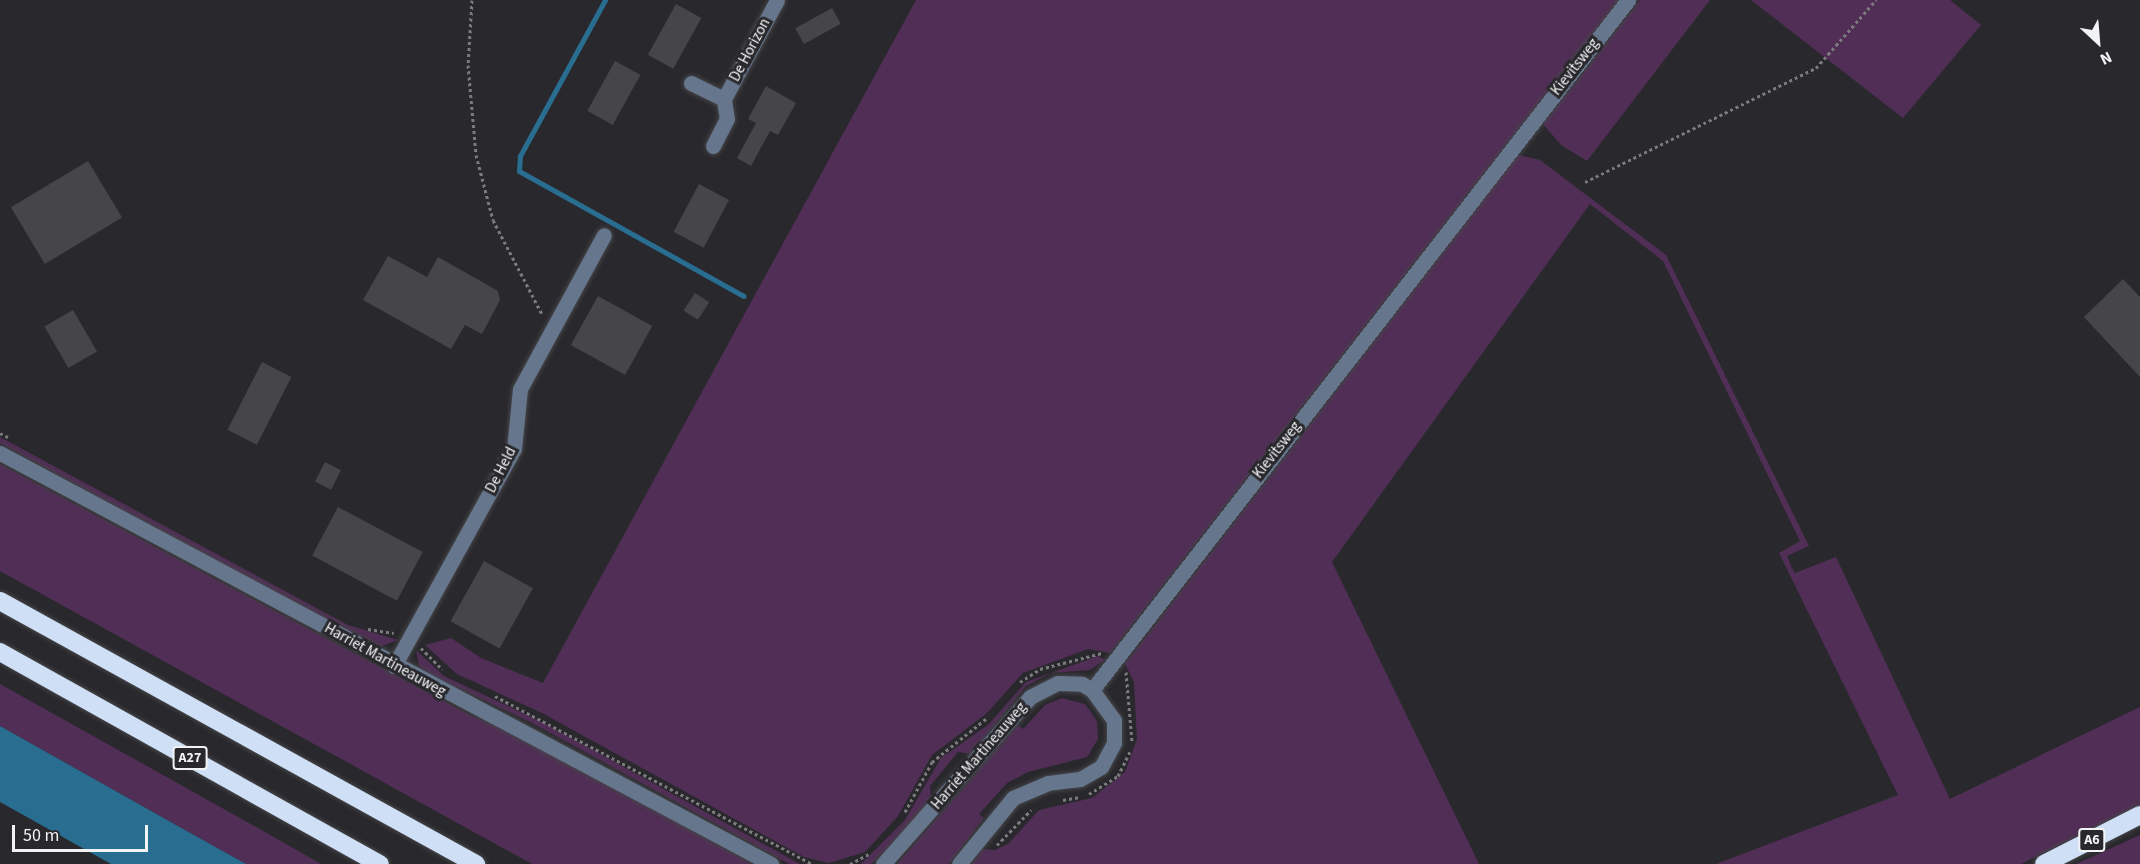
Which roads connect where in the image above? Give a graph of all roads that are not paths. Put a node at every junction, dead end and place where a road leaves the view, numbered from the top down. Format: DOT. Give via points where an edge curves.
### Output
graph roads {
  1 [pos="777,0"];
  2 [pos="1628,0"];
  3 [pos="691,83"];
  4 [pos="724,99"];
  5 [pos="713,147"];
  6 [pos="604,235"];
  7 [pos="0,453"];
  8 [pos="0,601"];
  9 [pos="0,652"];
  10 [pos="394,666"];
  11 [pos="1092,690"];
  12 [pos="2140,815"];
  13 [pos="380,864"];
  14 [pos="476,864"];
  15 [pos="771,864"];
  16 [pos="883,864"];
  17 [pos="959,864"];
  18 [pos="2044,864"];
  1 -- 4 [label="street, De Horizon"];
  2 -- 11 [label="street, Kievitsweg"];
  3 -- 4 [label="street, De Horizon"];
  4 -- 5 [label="street, De Horizon" via="727,119"];
  6 -- 10 [label="street, De Held" via="520,389 514,449"];
  7 -- 10 [label="street, Harriet Martineauweg"];
  8 -- 14 [label="highway"];
  9 -- 13 [label="highway, A27"];
  10 -- 15 [label="street, Harriet Martineauweg"];
  11 -- 16 [label="street, Harriet Martineauweg" via="1082,684 1058,683 1030,697"];
  11 -- 17 [label="street" via="1114,720 1114,743 1101,767 1080,779 1048,783 1013,798"];
  12 -- 18 [label="highway, A6"];
}
